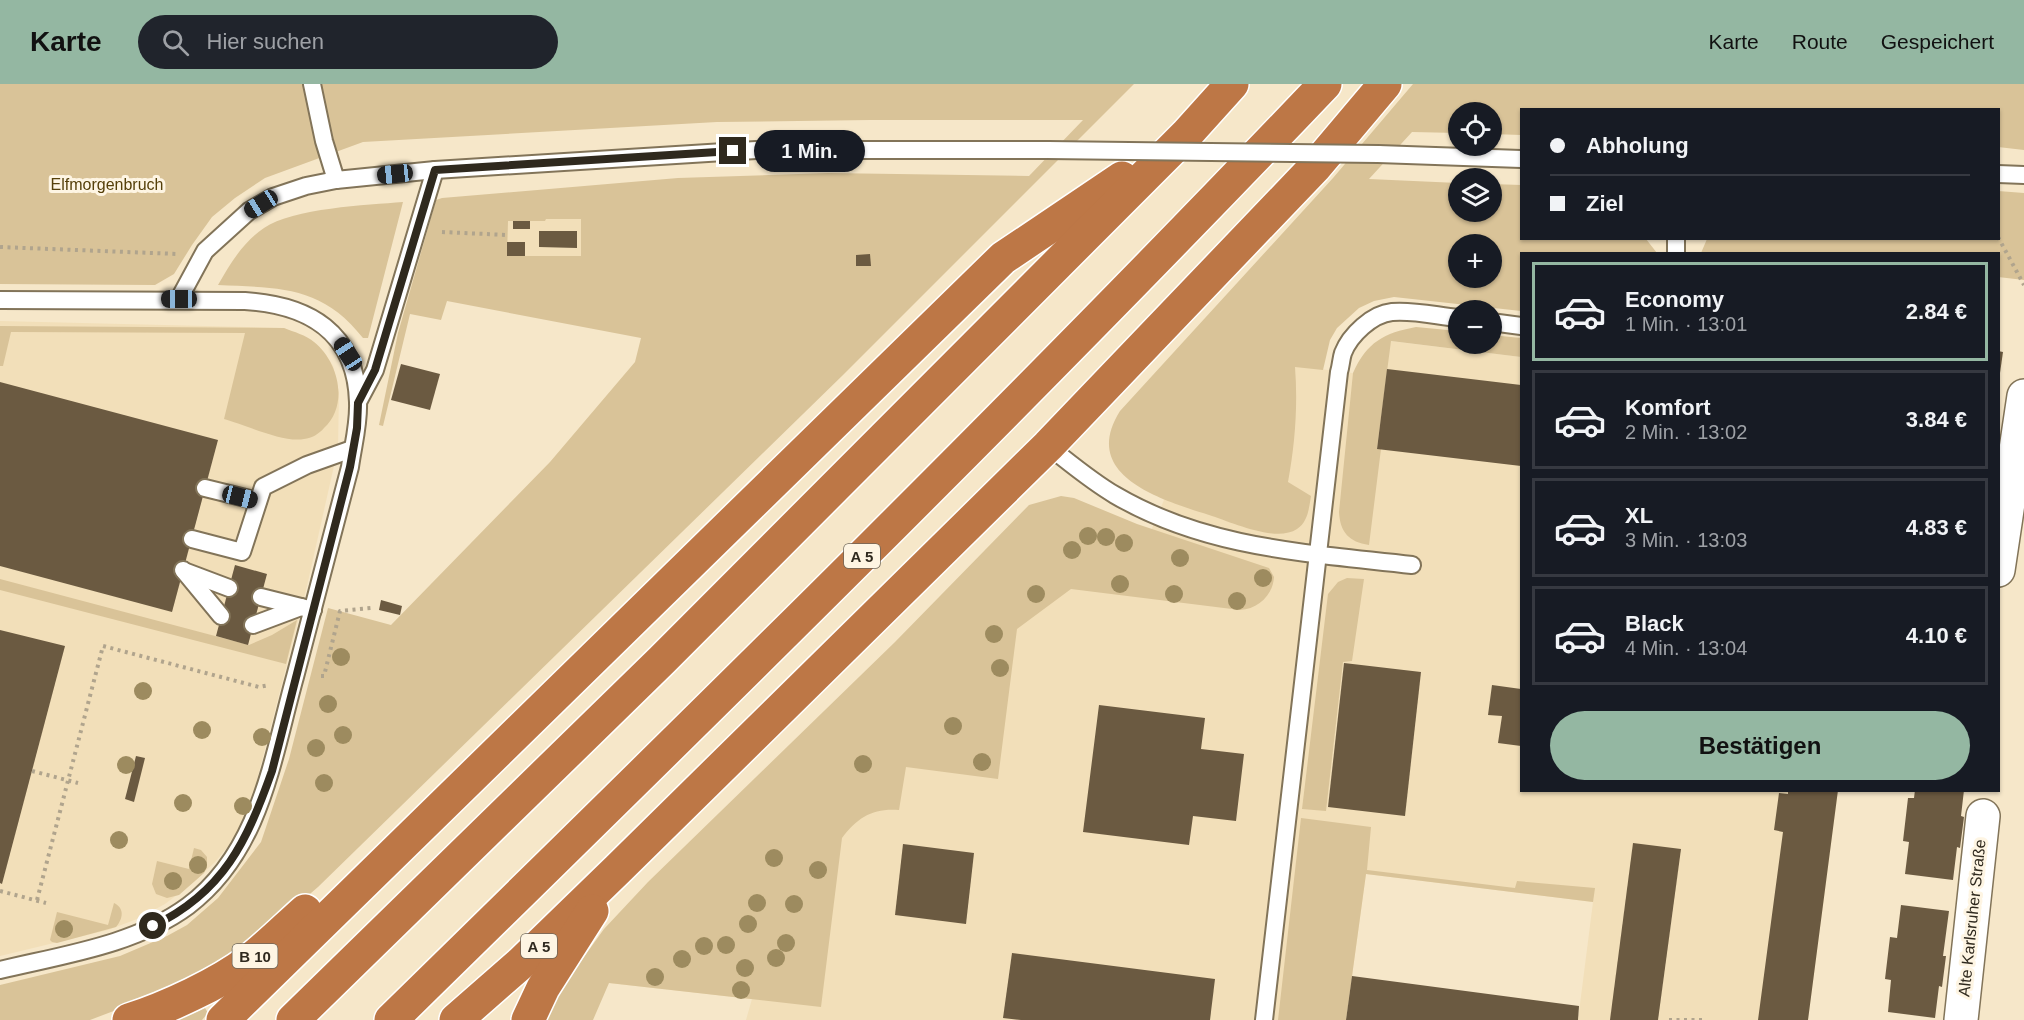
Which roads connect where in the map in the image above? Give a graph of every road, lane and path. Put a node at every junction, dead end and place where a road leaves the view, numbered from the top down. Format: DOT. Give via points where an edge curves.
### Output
graph roads {
  1 [pos="312,84"];
  2 [pos="1232,84"];
  3 [pos="1325,84"];
  4 [pos="1385,84"];
  5 [pos="1186,135"];
  6 [pos="1520,159"];
  7 [pos="435,170"];
  8 [pos="2000,174"];
  9 [pos="2024,175"];
  10 [pos="336,180"];
  11 [pos="417,230"];
  12 [pos="507,235"];
  13 [pos="2000,240"];
  14 [pos="0,247"];
  15 [pos="205,251"];
  16 [pos="2024,285"];
  17 [pos="179,299"];
  18 [pos="0,300"];
  19 [pos="1448,317"];
  20 [pos="1502,323"];
  21 [pos="1520,326"];
  22 [pos="2024,396"];
  23 [pos="358,403"];
  24 [pos="1048,446"];
  25 [pos="352,449"];
  26 [pos="205,488"];
  27 [pos="2016,497"];
  28 [pos="258,501"];
  29 [pos="192,539"];
  30 [pos="1318,554"];
  31 [pos="2000,562"];
  32 [pos="1412,565"];
  33 [pos="229,588"];
  34 [pos="261,597"];
  35 [pos="371,608"];
  36 [pos="307,609"];
  37 [pos="221,616"];
  38 [pos="253,625"];
  39 [pos="294,681"];
  40 [pos="32,771"];
  41 [pos="68,781"];
  42 [pos="78,783"];
  43 [pos="1983,816"];
  44 [pos="618,869"];
  45 [pos="370,878"];
  46 [pos="0,891"];
  47 [pos="37,900"];
  48 [pos="46,903"];
  49 [pos="0,970"];
  50 [pos="129,1020"];
  51 [pos="223,1020"];
  52 [pos="293,1020"];
  53 [pos="391,1020"];
  54 [pos="456,1020"];
  55 [pos="528,1020"];
  56 [pos="1264,1020"];
  57 [pos="1669,1020"];
  58 [pos="1706,1020"];
  59 [pos="1961,1020"];
  1 -- 10 [label="lane"];
  2 -- 5 [label="highway"];
  3 -- 53 [label="highway, A 5" via="1170,247 747,671"];
  4 -- 24 [label="highway, A 5" via="1315,166"];
  5 -- 45 [label="highway" via="1003,258"];
  5 -- 52 [label="highway" via="671,652"];
  6 -- 7 [label="lane, bridge" via="1048,150 756,150"];
  7 -- 10 [label="lane"];
  7 -- 11 [label="lane"];
  8 -- 9 [label="lane"];
  10 -- 15 [label="lane" via="273,196"];
  11 -- 12 [label="path"];
  11 -- 23 [label="lane" via="375,370"];
  13 -- 16 [label="path"];
  14 -- 15 [label="path" via="170,255"];
  15 -- 17 [label="lane"];
  17 -- 18 [label="lane"];
  17 -- 23 [label="lane" via="269,302 314,318 339,340 348,354"];
  19 -- 30 [label="lane" via="1390,312 1363,327 1344,352"];
  20 -- 21 [label="lane"];
  22 -- 27 [label="street"];
  23 -- 25 [label="lane"];
  24 -- 30 [label="lane" via="1114,495 1157,516 1267,549"];
  24 -- 44 [label="highway, A 5"];
  25 -- 28 [label="lane" via="263,487"];
  25 -- 36 [label="lane"];
  26 -- 28 [label="lane"];
  27 -- 31 [label="street"];
  28 -- 29 [label="lane" via="242,552"];
  30 -- 32 [label="lane"];
  30 -- 56 [label="lane"];
  33 -- 37 [label="lane" via="183,570"];
  34 -- 36 [label="lane"];
  35 -- 39 [label="path" via="340,611 324,676"];
  36 -- 38 [label="lane"];
  36 -- 39 [label="lane"];
  39 -- 41 [label="path" via="259,687 103,646"];
  39 -- 49 [label="lane" via="261,803 244,841 209,888 164,921 142,931"];
  40 -- 41 [label="path"];
  41 -- 42 [label="path"];
  41 -- 47 [label="path"];
  43 -- 59 [label="street, Alte Karlsruher Straße"];
  44 -- 54 [label="highway, A 5"];
  44 -- 55 [label="highway" via="543,988"];
  45 -- 50 [label="highway, B 10" via="319,898 248,961 223,977 156,1011"];
  45 -- 51 [label="highway"];
  46 -- 47 [label="path"];
  47 -- 48 [label="path"];
  57 -- 58 [label="path"];
}
